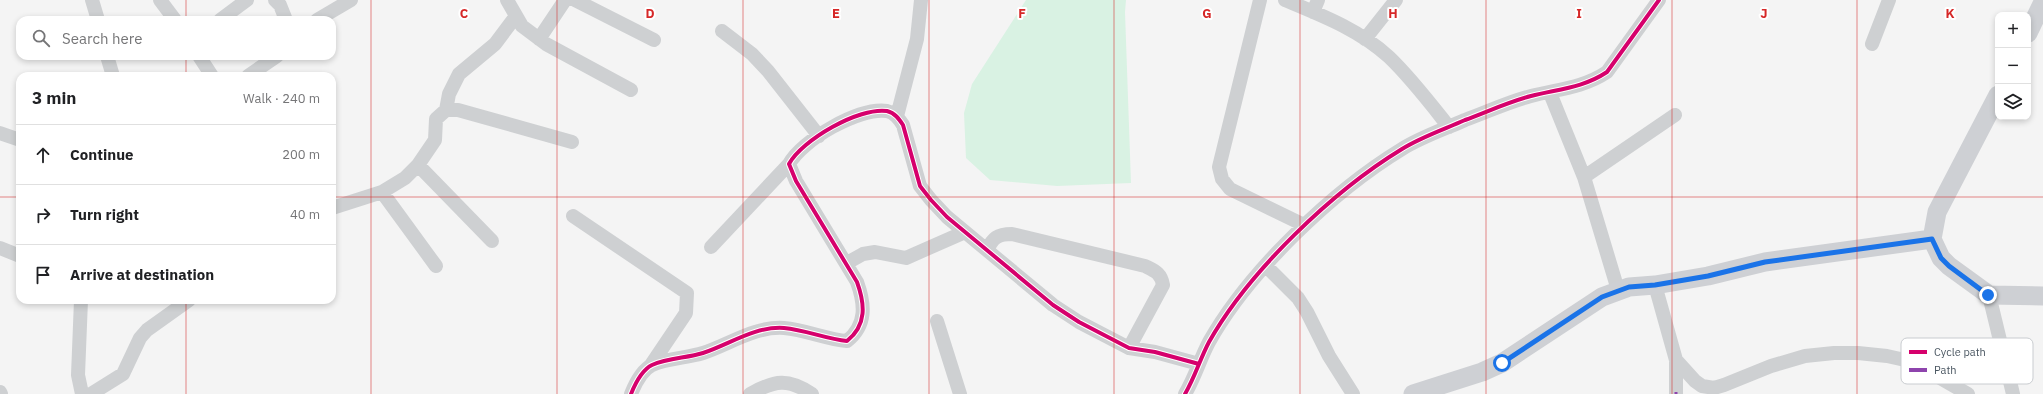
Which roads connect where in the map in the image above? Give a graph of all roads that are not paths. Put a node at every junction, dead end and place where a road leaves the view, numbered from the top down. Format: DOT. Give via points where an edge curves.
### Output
graph roads {
  1 [pos="92,0"];
  2 [pos="160,0"];
  3 [pos="247,0"];
  4 [pos="275,0"];
  5 [pos="351,0"];
  6 [pos="507,0"];
  7 [pos="573,0"];
  8 [pos="921,0"];
  9 [pos="1260,0"];
  10 [pos="1285,0"];
  11 [pos="1396,0"];
  12 [pos="1659,0"];
  13 [pos="1889,0"];
  14 [pos="2043,2"];
  15 [pos="1316,6"];
  16 [pos="97,16"];
  17 [pos="172,16"];
  18 [pos="225,16"];
  19 [pos="284,16"];
  20 [pos="324,16"];
  21 [pos="516,16"];
  22 [pos="2031,27"];
  23 [pos="722,31"];
  24 [pos="539,39"];
  25 [pos="1365,39"];
  26 [pos="654,40"];
  27 [pos="1872,44"];
  28 [pos="108,60"];
  29 [pos="202,60"];
  30 [pos="271,60"];
  31 [pos="112,72"];
  32 [pos="209,72"];
  33 [pos="254,72"];
  34 [pos="631,90"];
  35 [pos="1550,93"];
  36 [pos="1995,101"];
  37 [pos="446,110"];
  38 [pos="1675,115"];
  39 [pos="897,116"];
  40 [pos="1449,127"];
  41 [pos="0,133"];
  42 [pos="818,136"];
  43 [pos="16,139"];
  44 [pos="572,142"];
  45 [pos="789,164"];
  46 [pos="418,165"];
  47 [pos="1584,177"];
  48 [pos="382,192"];
  49 [pos="336,207"];
  50 [pos="573,216"];
  51 [pos="1304,225"];
  52 [pos="965,232"];
  53 [pos="1932,239"];
  54 [pos="492,241"];
  55 [pos="711,247"];
  56 [pos="0,248"];
  57 [pos="987,250"];
  58 [pos="16,254"];
  59 [pos="847,263"];
  60 [pos="436,266"];
  61 [pos="1266,266"];
  62 [pos="1655,285"];
  63 [pos="1618,290"];
  64 [pos="1988,295"];
  65 [pos="2043,296"];
  66 [pos="81,304"];
  67 [pos="184,304"];
  68 [pos="938,321"];
  69 [pos="1999,338"];
  70 [pos="1129,348"];
  71 [pos="1901,359"];
  72 [pos="1676,360"];
  73 [pos="1199,364"];
  74 [pos="651,365"];
  75 [pos="1951,384"];
  76 [pos="2010,384"];
  77 [pos="1715,391"];
  78 [pos="82,394"];
  79 [pos="91,394"];
  80 [pos="631,394"];
  81 [pos="750,394"];
  82 [pos="812,394"];
  83 [pos="960,394"];
  84 [pos="1185,394"];
  85 [pos="1353,394"];
  86 [pos="1414,394"];
  87 [pos="1676,394"];
  88 [pos="1968,394"];
  89 [pos="2013,394"];
  1 -- 16 [label="street"];
  2 -- 17 [label="street"];
  3 -- 18 [label="street"];
  4 -- 19 [label="street"];
  5 -- 20 [label="street"];
  6 -- 21 [label="street"];
  7 -- 24 [label="street"];
  7 -- 26 [label="street"];
  8 -- 39 [label="street" via="917,39"];
  9 -- 51 [label="street" via="1219,167 1222,179 1230,189"];
  10 -- 15 [label="street"];
  11 -- 25 [label="street"];
  12 -- 35 [label="street" via="1607,72 1582,85"];
  13 -- 27 [label="street"];
  14 -- 22 [label="street"];
  15 -- 25 [label="street"];
  21 -- 24 [label="street" via="522,26"];
  21 -- 37 [label="street" via="495,44 459,74 449,94"];
  23 -- 42 [label="street" via="752,54 768,71"];
  24 -- 34 [label="street"];
  25 -- 40 [label="street" via="1411,80"];
  28 -- 31 [label="street"];
  29 -- 32 [label="street"];
  30 -- 33 [label="street"];
  35 -- 40 [label="street" via="1513,102"];
  35 -- 47 [label="street"];
  36 -- 53 [label="street" via="1937,212"];
  37 -- 44 [label="street" via="458,110"];
  37 -- 46 [label="street" via="436,119 435,140"];
  38 -- 47 [label="street"];
  39 -- 42 [label="street" via="888,111 858,116"];
  39 -- 52 [label="street" via="920,186 947,217"];
  40 -- 51 [label="street" via="1404,148 1375,167"];
  41 -- 43 [label="street"];
  42 -- 45 [label="street" via="800,149"];
  45 -- 55 [label="street"];
  45 -- 59 [label="street" via="796,181"];
  46 -- 48 [label="street" via="405,178"];
  46 -- 54 [label="street"];
  47 -- 63 [label="street"];
  48 -- 49 [label="street"];
  48 -- 60 [label="street"];
  50 -- 74 [label="street" via="687,293 686,313"];
  51 -- 61 [label="street"];
  52 -- 57 [label="street"];
  52 -- 59 [label="street" via="906,258 875,252 863,254"];
  53 -- 62 [label="street" via="1765,262 1708,276"];
  53 -- 64 [label="street" via="1941,258"];
  56 -- 58 [label="street"];
  57 -- 70 [label="street" via="1052,305"];
  57 -- 70 [label="street" via="993,238 1002,234 1012,234 1155,270 1162,276 1163,285"];
  59 -- 74 [label="street" via="863,299 863,316 856,334 847,341 831,340 784,328 766,329 703,353"];
  61 -- 73 [label="street" via="1233,305 1209,342"];
  61 -- 85 [label="street" via="1304,307 1323,345"];
  62 -- 63 [label="street"];
  62 -- 72 [label="street"];
  63 -- 86 [label="street" via="1602,297 1502,363"];
  64 -- 65 [label="street"];
  64 -- 69 [label="street"];
  66 -- 78 [label="street" via="78,375"];
  67 -- 79 [label="street" via="140,338 123,374"];
  68 -- 83 [label="street"];
  70 -- 73 [label="street"];
  71 -- 77 [label="street" via="1858,353 1834,353 1791,359"];
  72 -- 77 [label="street" via="1695,381"];
  72 -- 87 [label="street"];
  73 -- 84 [label="street"];
  74 -- 80 [label="street" via="638,378"];
  75 -- 88 [label="street"];
  76 -- 89 [label="street"];
  81 -- 82 [label="street" via="778,382 790,383"];
}
